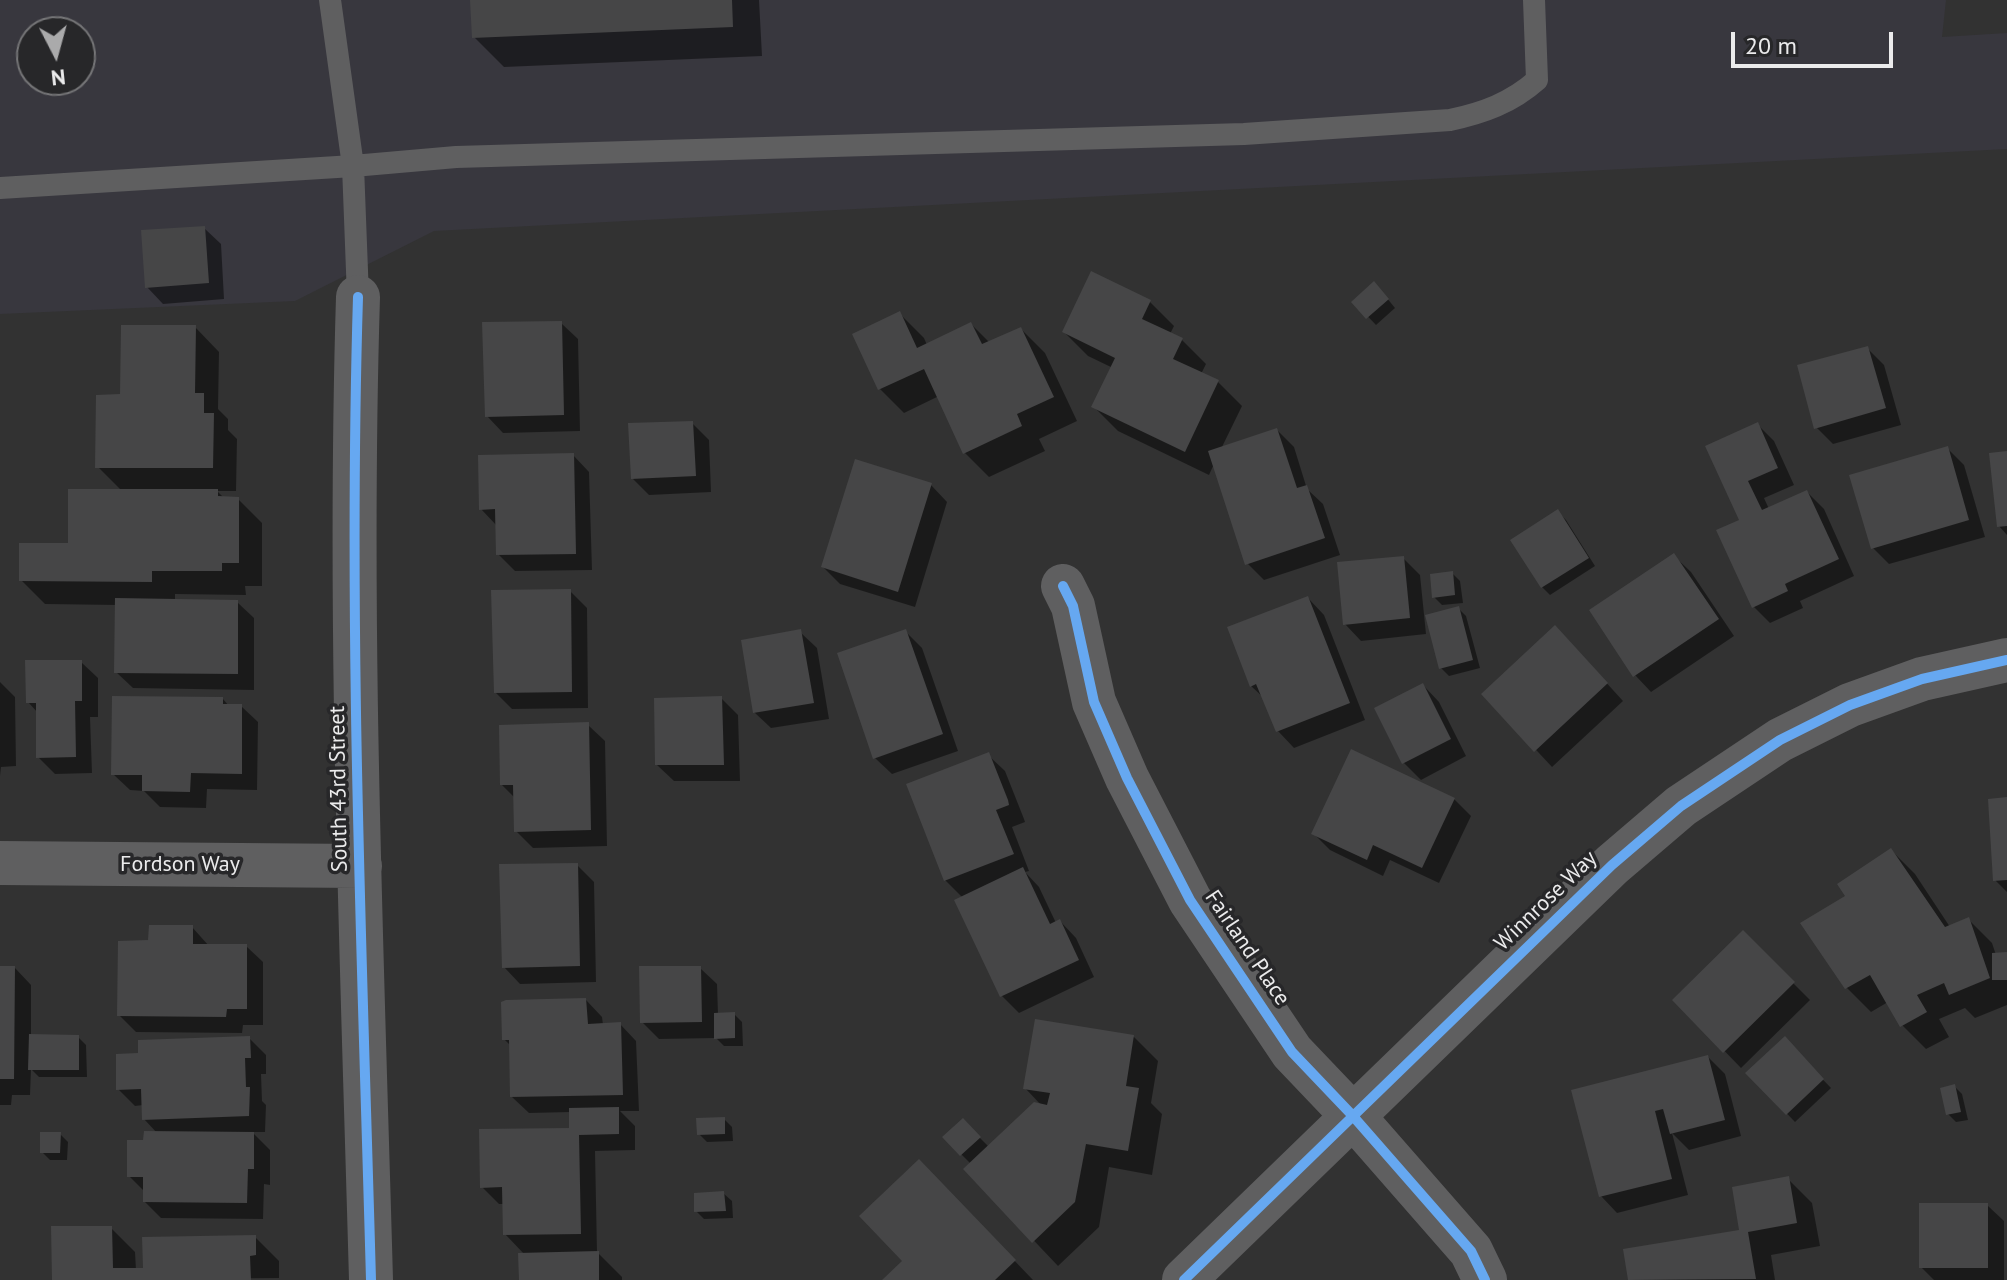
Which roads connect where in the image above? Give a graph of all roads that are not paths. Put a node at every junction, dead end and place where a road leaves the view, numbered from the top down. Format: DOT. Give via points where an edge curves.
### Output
graph roads {
  1 [pos="330,0"];
  2 [pos="1534,0"];
  3 [pos="353,166"];
  4 [pos="0,188"];
  5 [pos="358,297"];
  6 [pos="1063,586"];
  7 [pos="2007,660"];
  8 [pos="0,863"];
  9 [pos="360,866"];
  10 [pos="1352,1115"];
  11 [pos="371,1280"];
  12 [pos="1184,1280"];
  13 [pos="1485,1280"];
  1 -- 3 [label="lane"];
  2 -- 3 [label="lane" via="1537,80 1483,113 1450,120 1244,134 472,156"];
  3 -- 4 [label="lane"];
  3 -- 5 [label="lane"];
  5 -- 9 [label="street, South 43rd Street" via="354,469"];
  6 -- 10 [label="street, Fairland Place" via="1073,606 1094,702 1190,900 1292,1052"];
  7 -- 10 [label="street, Winnrose Way" via="1922,679 1850,705 1780,740 1681,806 1612,865"];
  8 -- 9 [label="street, Fordson Way"];
  9 -- 11 [label="street, South 43rd Street"];
  10 -- 12 [label="street, Winnrose Way"];
  10 -- 13 [label="street, Fairland Place" via="1471,1251"];
}
